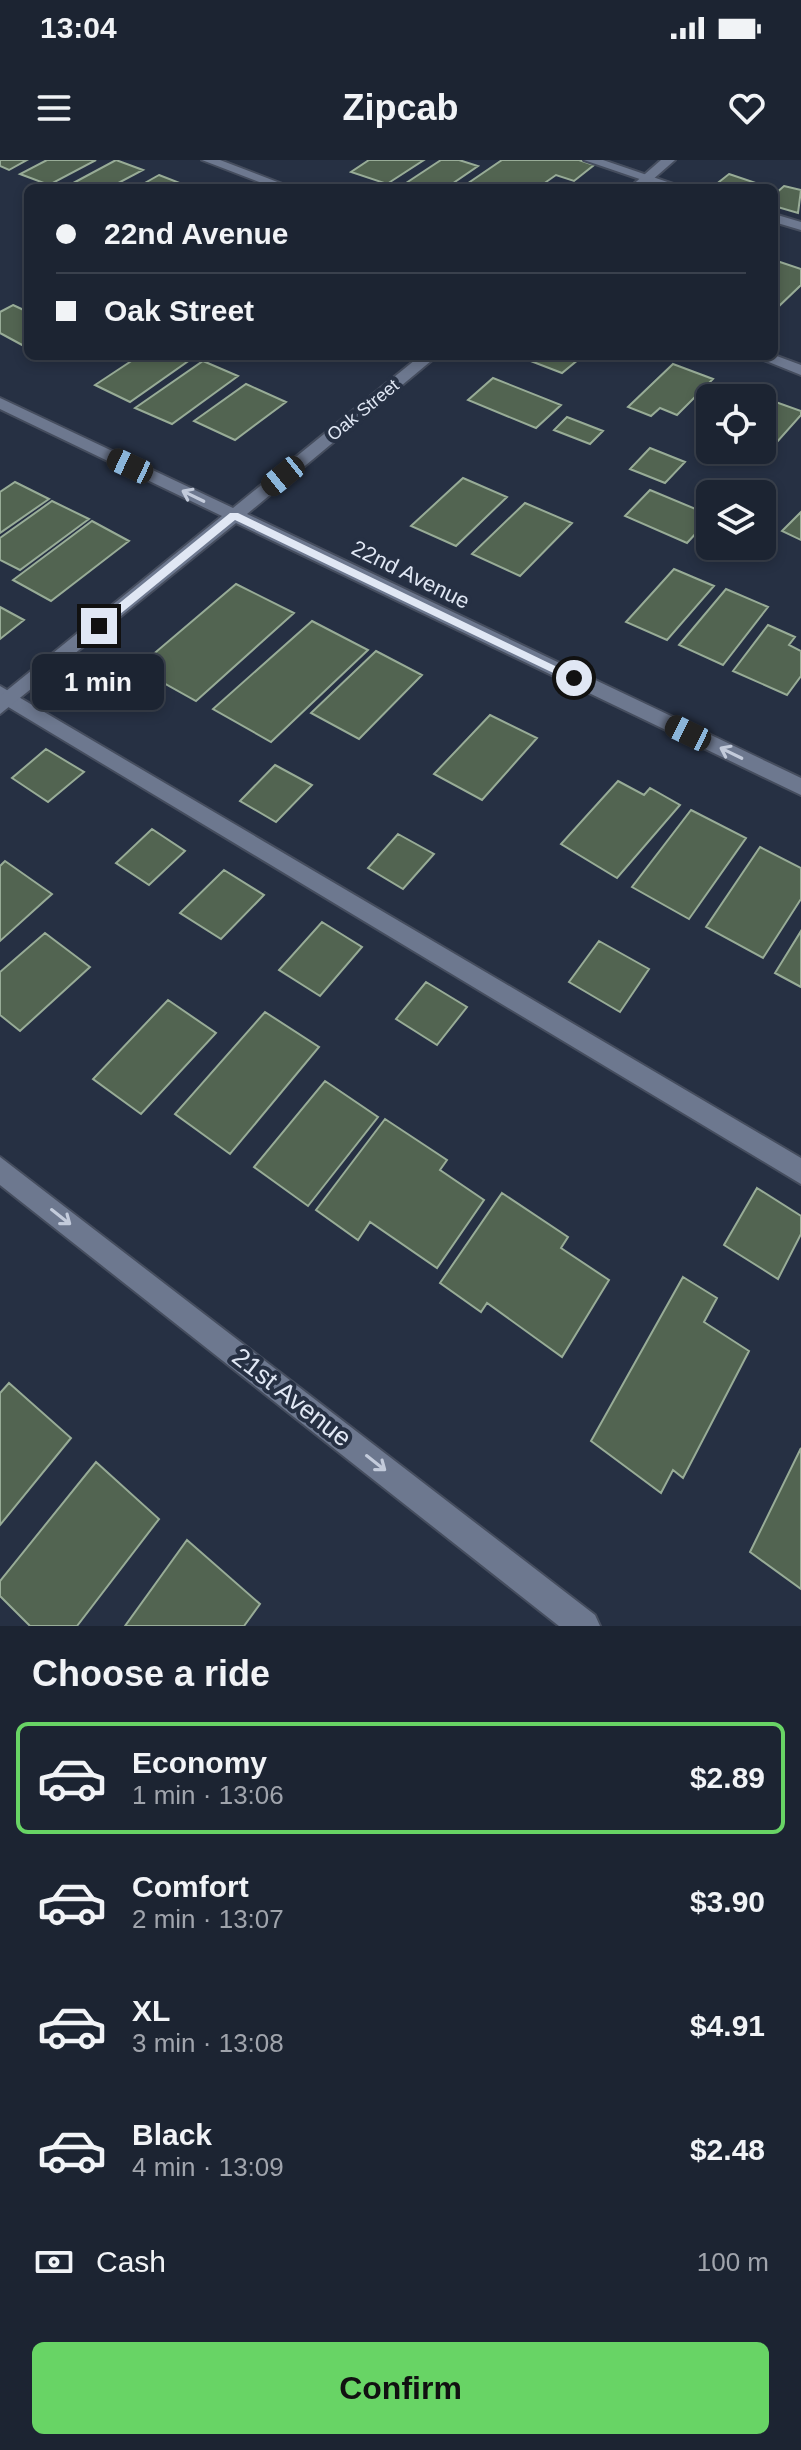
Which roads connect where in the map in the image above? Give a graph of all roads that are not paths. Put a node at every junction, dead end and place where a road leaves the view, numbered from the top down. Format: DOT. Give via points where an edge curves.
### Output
graph roads {
  1 [pos="208,160"];
  2 [pos="590,160"];
  3 [pos="669,160"];
  4 [pos="647,178"];
  5 [pos="276,184"];
  6 [pos="640,184"];
  7 [pos="666,184"];
  8 [pos="778,219"];
  9 [pos="801,226"];
  10 [pos="424,360"];
  11 [pos="773,360"];
  12 [pos="801,370"];
  13 [pos="0,403"];
  14 [pos="234,515"];
  15 [pos="3,700"];
  16 [pos="801,787"];
  17 [pos="0,1169"];
  18 [pos="801,1172"];
  19 [pos="584,1626"];
  1 -- 5 [label="street"];
  2 -- 4 [label="street"];
  3 -- 4 [label="street"];
  4 -- 6 [label="street"];
  4 -- 7 [label="street"];
  8 -- 9 [label="street"];
  10 -- 14 [label="street, Oak Street"];
  11 -- 12 [label="street"];
  14 -- 13 [label="street, 22nd Avenue, one-way"];
  14 -- 15 [label="street, Oak Street"];
  16 -- 14 [label="street, 22nd Avenue, one-way"];
  15 -- 18 [label="street"];
  17 -- 19 [label="street, 21st Avenue, one-way"];
}
